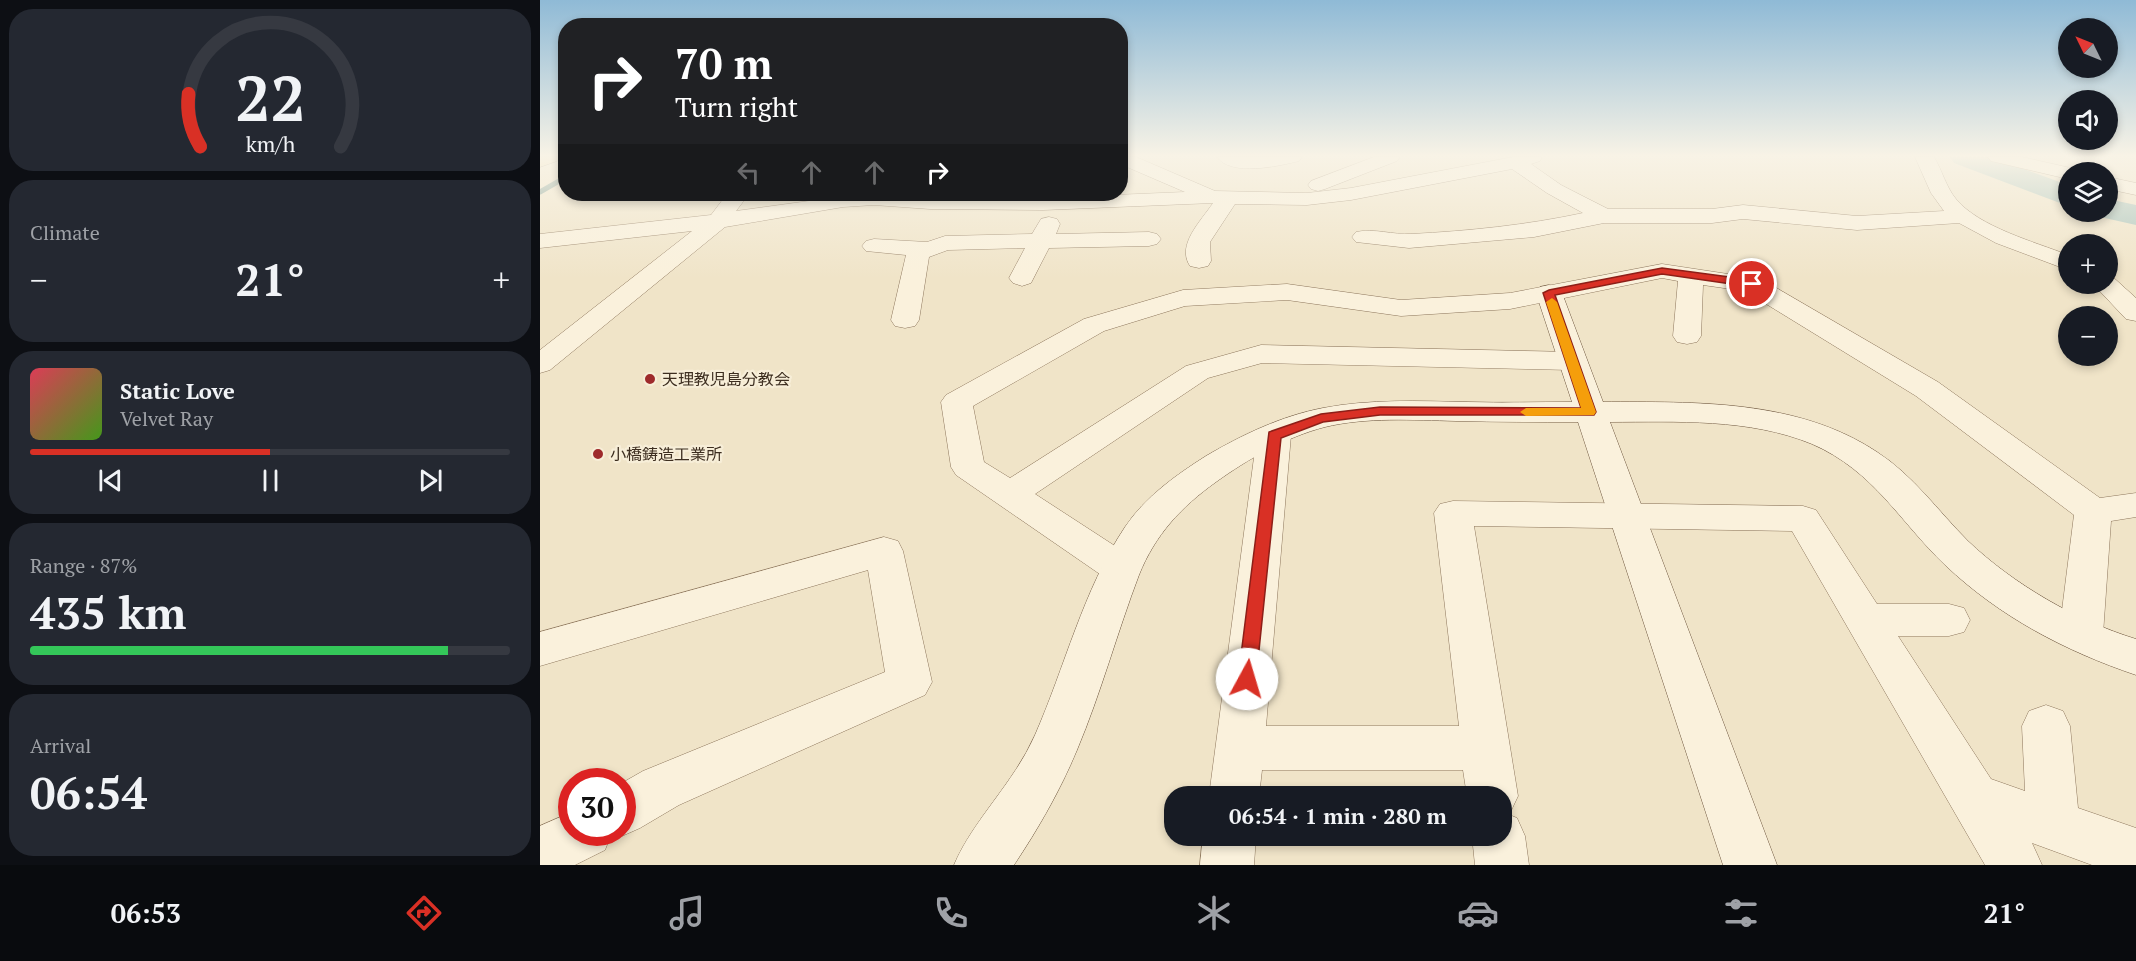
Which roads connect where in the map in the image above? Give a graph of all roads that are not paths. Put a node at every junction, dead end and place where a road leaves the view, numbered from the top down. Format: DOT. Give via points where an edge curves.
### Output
graph roads {
  1 [pos="1287,197"];
  2 [pos="1311,197"];
  3 [pos="1569,197"];
  4 [pos="1944,197"];
  5 [pos="1222,198"];
  6 [pos="1280,200"];
  7 [pos="733,201"];
  8 [pos="821,201"];
  9 [pos="917,201"];
  10 [pos="1059,204"];
  11 [pos="1604,216"];
  12 [pos="1964,216"];
  13 [pos="718,220"];
  14 [pos="1364,237"];
  15 [pos="1149,239"];
  16 [pos="540,240"];
  17 [pos="1040,241"];
  18 [pos="874,246"];
  19 [pos="930,249"];
  20 [pos="2058,260"];
  21 [pos="1199,261"];
  22 [pos="1691,275"];
  23 [pos="1022,278"];
  24 [pos="1549,293"];
  25 [pos="2116,294"];
  26 [pos="2136,313"];
  27 [pos="904,320"];
  28 [pos="1687,336"];
  29 [pos="545,357"];
  30 [pos="1572,361"];
  31 [pos="1589,412"];
  32 [pos="1274,435"];
  33 [pos="1009,495"];
  34 [pos="2136,505"];
  35 [pos="2093,511"];
  36 [pos="1626,515"];
  37 [pos="1121,569"];
  38 [pos="1866,620"];
  39 [pos="1949,620"];
  40 [pos="2080,634"];
  41 [pos="540,649"];
  42 [pos="2136,657"];
  43 [pos="2046,726"];
  44 [pos="1240,748"];
  45 [pos="1485,748"];
  46 [pos="1235,786"];
  47 [pos="1491,786"];
  48 [pos="1974,797"];
  49 [pos="636,803"];
  50 [pos="2053,825"];
  51 [pos="558,845"];
  52 [pos="1229,846"];
  53 [pos="1499,846"];
  54 [pos="540,854"];
  55 [pos="2136,855"];
  56 [pos="981,865"];
  57 [pos="1227,865"];
  58 [pos="1502,865"];
  59 [pos="1750,865"];
  60 [pos="2015,865"];
  1 -- 6 [label="street"];
  2 -- 6 [label="street"];
  3 -- 11 [label="street"];
  4 -- 12 [label="street"];
  5 -- 6 [label="street"];
  5 -- 10 [label="street"];
  5 -- 21 [label="street" via="1198,242"];
  7 -- 13 [label="street"];
  8 -- 13 [label="street"];
  9 -- 10 [label="street"];
  10 -- 17 [label="street"];
  11 -- 12 [label="street" via="1712,216 1743,212 1867,223"];
  11 -- 14 [label="street" via="1534,230 1409,241"];
  12 -- 20 [label="street"];
  13 -- 16 [label="street"];
  13 -- 29 [label="street"];
  15 -- 17 [label="street"];
  17 -- 19 [label="street" via="945,243"];
  17 -- 23 [label="street"];
  18 -- 19 [label="street"];
  19 -- 27 [label="street" via="918,254"];
  22 -- 24 [label="street" via="1662,271"];
  22 -- 28 [label="street"];
  22 -- 35 [label="street" via="1752,284 1927,389"];
  24 -- 30 [label="street"];
  24 -- 33 [label="street" via="1510,301 1401,308 1287,292 1184,298 1094,325 957,402 968,467"];
  25 -- 26 [label="street"];
  30 -- 31 [label="street"];
  30 -- 33 [label="street" via="1261,354 1197,372"];
  31 -- 32 [label="street" via="1380,411 1321,418"];
  31 -- 36 [label="street"];
  31 -- 40 [label="street" via="1720,412 1778,421 1816,434 1853,452 1891,479 1958,553 1997,586"];
  32 -- 37 [label="street" via="1206,471 1156,513"];
  32 -- 44 [label="street"];
  33 -- 37 [label="street"];
  34 -- 35 [label="street"];
  35 -- 40 [label="street"];
  36 -- 38 [label="street" via="1803,519"];
  36 -- 45 [label="street" via="1453,513"];
  36 -- 59 [label="street"];
  37 -- 56 [label="street" via="1052,751 1017,818"];
  38 -- 39 [label="street"];
  38 -- 48 [label="street"];
  40 -- 42 [label="street" via="2113,651"];
  41 -- 49 [label="street" via="884,551 909,682 661,788"];
  43 -- 50 [label="street"];
  44 -- 45 [label="street"];
  44 -- 46 [label="street"];
  45 -- 47 [label="street"];
  48 -- 50 [label="street"];
  48 -- 60 [label="street"];
  50 -- 55 [label="street"];
  51 -- 54 [label="street"];
  52 -- 57 [label="street"];
  53 -- 58 [label="street"];
}
